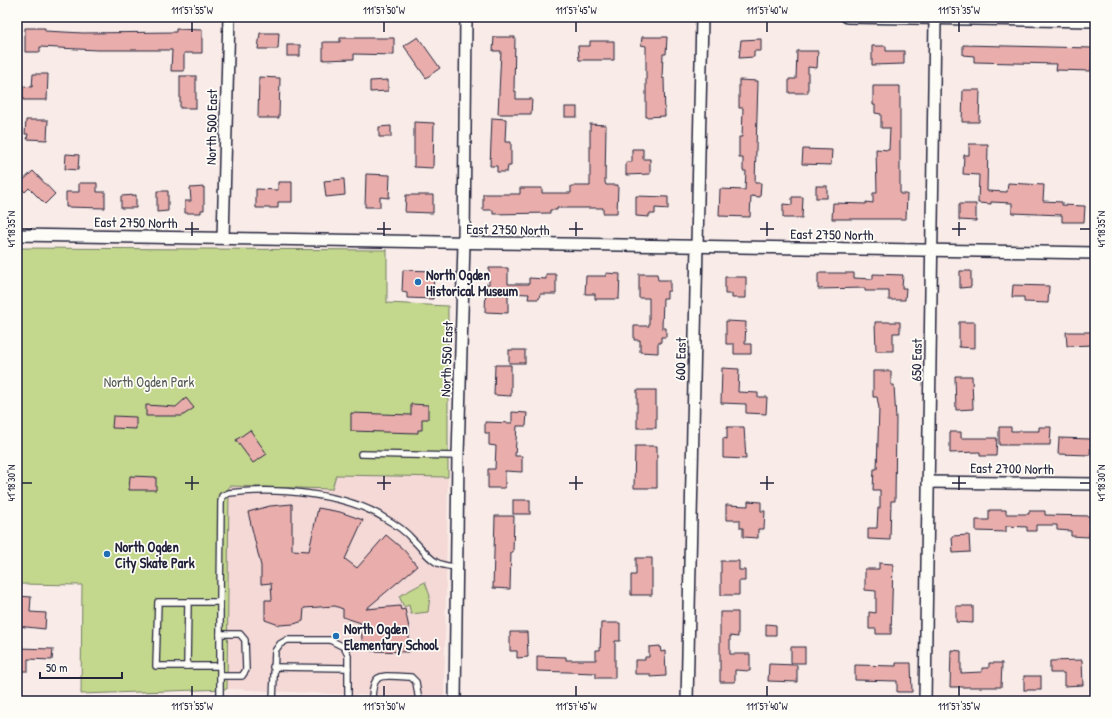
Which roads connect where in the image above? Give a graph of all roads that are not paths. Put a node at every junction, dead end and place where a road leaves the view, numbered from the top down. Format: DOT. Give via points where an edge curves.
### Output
graph roads {
  1 [pos="229,17"];
  2 [pos="466,17"];
  3 [pos="702,17"];
  4 [pos="847,17"];
  5 [pos="935,18"];
  6 [pos="1095,21"];
  7 [pos="17,235"];
  8 [pos="223,238"];
  9 [pos="464,243"];
  10 [pos="698,247"];
  11 [pos="932,251"];
  12 [pos="1095,253"];
  13 [pos="361,454"];
  14 [pos="458,456"];
  15 [pos="928,482"];
  16 [pos="1095,484"];
  17 [pos="456,567"];
  18 [pos="188,602"];
  19 [pos="220,602"];
  20 [pos="220,634"];
  21 [pos="188,666"];
  22 [pos="220,666"];
  23 [pos="273,667"];
  24 [pos="348,668"];
  25 [pos="220,676"];
  26 [pos="220,701"];
  27 [pos="272,701"];
  28 [pos="348,701"];
  29 [pos="372,701"];
  30 [pos="419,701"];
  31 [pos="455,701"];
  32 [pos="688,701"];
  33 [pos="925,701"];
  1 -- 8 [label="street, North 500 East"];
  2 -- 9 [label="street, North 550 East"];
  3 -- 10 [label="street, 600 East"];
  4 -- 5 [label="street"];
  5 -- 6 [label="street"];
  5 -- 11 [label="street, 650 East"];
  7 -- 8 [label="street, East 2750 North"];
  8 -- 9 [label="street, East 2750 North"];
  9 -- 10 [label="street, East 2750 North"];
  9 -- 14 [label="street, North 550 East"];
  10 -- 11 [label="street, East 2750 North"];
  10 -- 32 [label="street, 600 East"];
  11 -- 12 [label="street, East 2750 North"];
  11 -- 15 [label="street, 650 East"];
  13 -- 14 [label="lane"];
  14 -- 17 [label="street, North 550 East"];
  15 -- 16 [label="street, East 2700 North"];
  15 -- 33 [label="street, 650 East"];
  17 -- 19 [label="lane" via="441,565 434,561 411,537 385,518 359,505 333,498 290,492 229,493 222,496 221,502"];
  17 -- 31 [label="street, North 550 East"];
  18 -- 19 [label="lane"];
  18 -- 21 [label="lane"];
  18 -- 21 [label="lane" via="158,602 156,666"];
  19 -- 20 [label="lane"];
  20 -- 22 [label="lane"];
  20 -- 25 [label="lane" via="240,634 246,640 246,670 242,676"];
  21 -- 22 [label="lane"];
  22 -- 25 [label="lane"];
  23 -- 24 [label="lane"];
  23 -- 24 [label="lane" via="275,651 287,640 330,640 344,647 348,655"];
  23 -- 27 [label="lane"];
  24 -- 28 [label="lane"];
  25 -- 26 [label="lane"];
  29 -- 30 [label="lane" via="374,680 379,677 411,677 416,682"];
}
